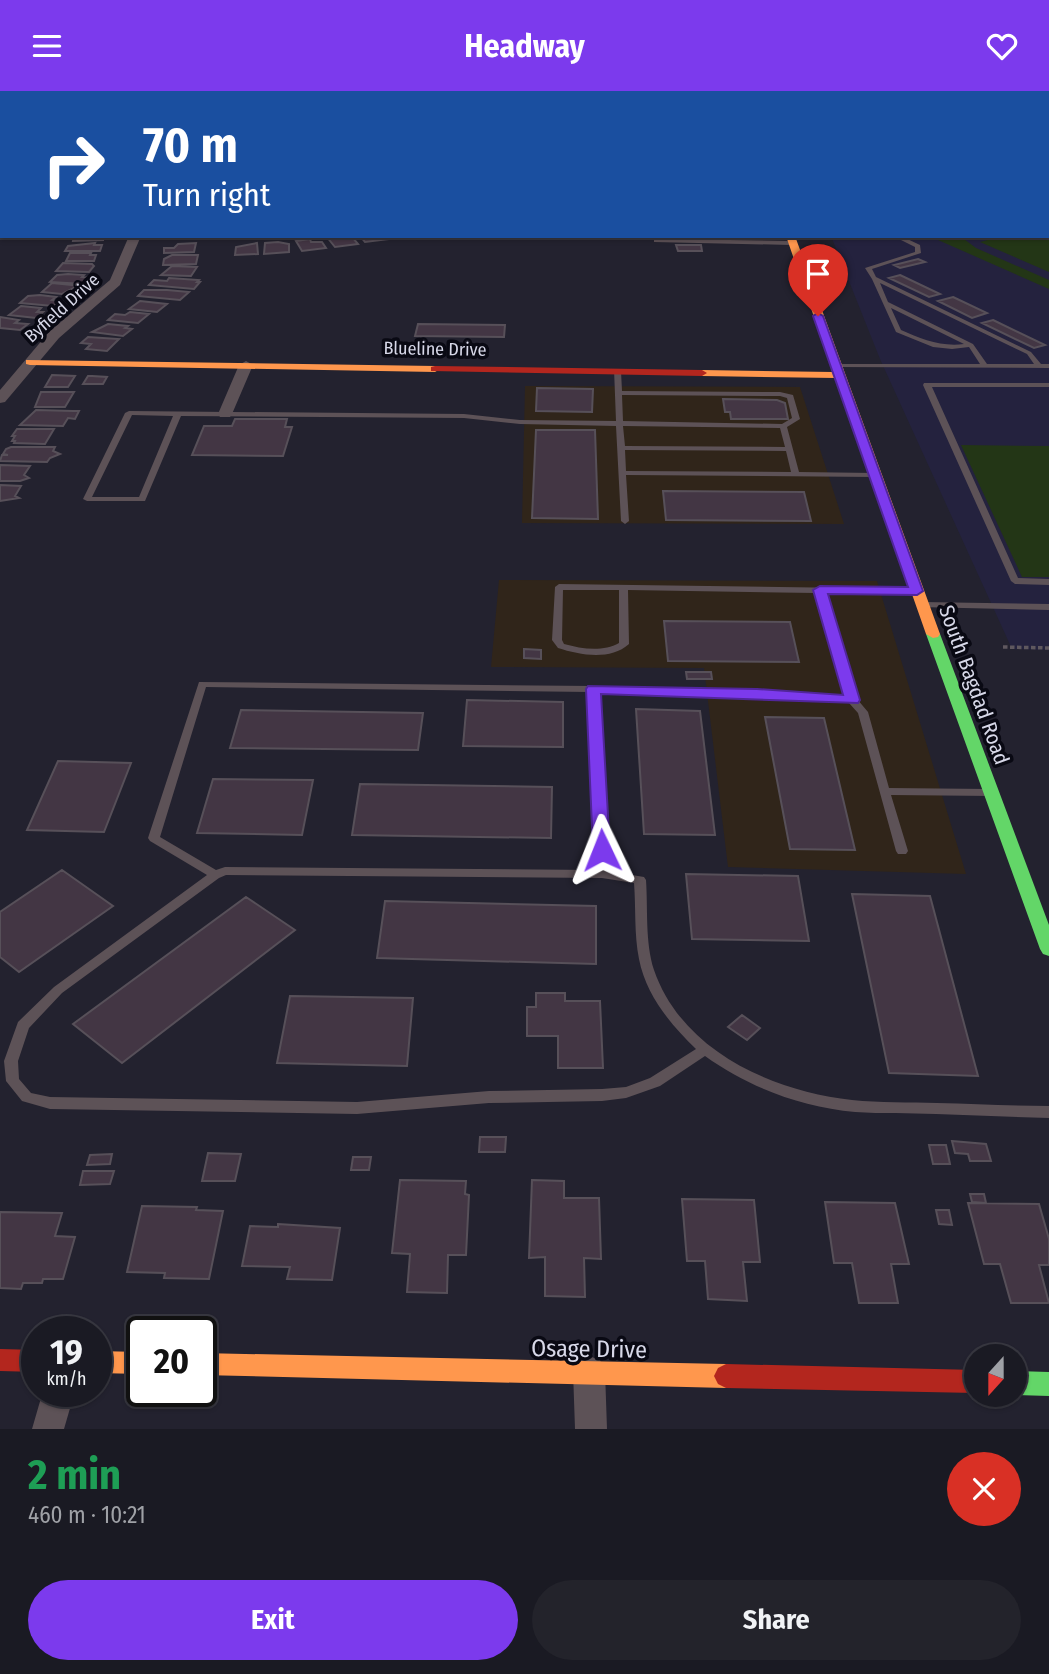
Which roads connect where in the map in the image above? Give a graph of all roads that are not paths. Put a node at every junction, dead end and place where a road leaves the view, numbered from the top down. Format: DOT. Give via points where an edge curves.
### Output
graph roads {
  1 [pos="134,238"];
  2 [pos="900,238"];
  3 [pos="791,239"];
  4 [pos="656,241"];
  5 [pos="874,278"];
  6 [pos="886,303"];
  7 [pos="971,345"];
  8 [pos="30,362"];
  9 [pos="246,365"];
  10 [pos="985,366"];
  11 [pos="1013,366"];
  12 [pos="1040,366"];
  13 [pos="1049,366"];
  14 [pos="617,371"];
  15 [pos="838,371"];
  16 [pos="1023,385"];
  17 [pos="1049,385"];
  18 [pos="618,393"];
  19 [pos="0,399"];
  20 [pos="178,413"];
  21 [pos="225,414"];
  22 [pos="619,423"];
  23 [pos="783,426"];
  24 [pos="621,447"];
  25 [pos="789,449"];
  26 [pos="622,473"];
  27 [pos="796,475"];
  28 [pos="875,475"];
  29 [pos="625,521"];
  30 [pos="1049,582"];
  31 [pos="623,589"];
  32 [pos="820,590"];
  33 [pos="919,598"];
  34 [pos="1049,607"];
  35 [pos="594,689"];
  36 [pos="852,700"];
  37 [pos="885,791"];
  38 [pos="992,793"];
  39 [pos="902,851"];
  40 [pos="603,874"];
  41 [pos="215,875"];
  42 [pos="1049,949"];
  43 [pos="705,1050"];
  44 [pos="1049,1112"];
  45 [pos="0,1360"];
  46 [pos="21,1361"];
  47 [pos="217,1364"];
  48 [pos="589,1371"];
  49 [pos="964,1382"];
  50 [pos="1027,1384"];
  51 [pos="1049,1384"];
  52 [pos="54,1407"];
  53 [pos="48,1429"];
  54 [pos="591,1429"];
  1 -- 8 [label="street, Byfield Drive" via="116,282"];
  2 -- 5 [label="lane" via="918,246 918,253 868,268"];
  3 -- 4 [label="lane"];
  3 -- 15 [label="street, South Bagdad Road"];
  5 -- 6 [label="lane"];
  5 -- 12 [label="lane" via="1029,353"];
  6 -- 7 [label="lane"];
  6 -- 7 [label="lane" via="898,331 921,342 954,348"];
  7 -- 10 [label="lane"];
  8 -- 9 [label="street, Blueline Drive"];
  8 -- 19 [label="street, Byfield Drive"];
  9 -- 14 [label="street, Blueline Drive"];
  9 -- 21 [label="street"];
  10 -- 11 [label="lane"];
  10 -- 15 [label="lane"];
  11 -- 12 [label="lane"];
  11 -- 16 [label="lane"];
  12 -- 13 [label="lane"];
  14 -- 15 [label="street, Blueline Drive"];
  14 -- 18 [label="lane"];
  15 -- 28 [label="street, South Bagdad Road"];
  16 -- 17 [label="lane"];
  16 -- 30 [label="lane" via="928,385 1015,581"];
  18 -- 22 [label="lane"];
  18 -- 23 [label="lane" via="780,394 790,397 796,419"];
  20 -- 20 [label="lane" via="128,413 87,499 142,499"];
  20 -- 21 [label="lane"];
  21 -- 22 [label="lane"];
  22 -- 23 [label="lane"];
  22 -- 24 [label="lane"];
  23 -- 25 [label="lane"];
  24 -- 25 [label="lane"];
  24 -- 26 [label="lane"];
  25 -- 27 [label="lane"];
  26 -- 27 [label="lane"];
  26 -- 29 [label="lane"];
  27 -- 28 [label="lane"];
  28 -- 33 [label="street, South Bagdad Road"];
  31 -- 31 [label="lane" via="559,587 557,640 561,646 605,652 624,644"];
  31 -- 32 [label="lane"];
  32 -- 33 [label="lane"];
  32 -- 36 [label="lane"];
  33 -- 34 [label="lane"];
  33 -- 38 [label="street, South Bagdad Road"];
  35 -- 36 [label="lane"];
  35 -- 40 [label="lane"];
  35 -- 41 [label="lane" via="202,684 155,838"];
  36 -- 37 [label="lane" via="863,712"];
  37 -- 38 [label="lane"];
  37 -- 39 [label="lane"];
  38 -- 42 [label="street, South Bagdad Road"];
  40 -- 41 [label="lane" via="225,871"];
  40 -- 43 [label="lane" via="640,880 647,967 670,1014"];
  41 -- 43 [label="lane" via="58,991 23,1026 11,1061 13,1081 27,1097 50,1103 357,1108 489,1097 584,1096 626,1092 655,1082"];
  43 -- 44 [label="lane" via="790,1093 852,1106"];
  45 -- 46 [label="street"];
  47 -- 48 [label="street, Osage Drive"];
  48 -- 49 [label="street, Osage Drive"];
  48 -- 54 [label="street"];
  50 -- 51 [label="street"];
  52 -- 53 [label="street"];
}
